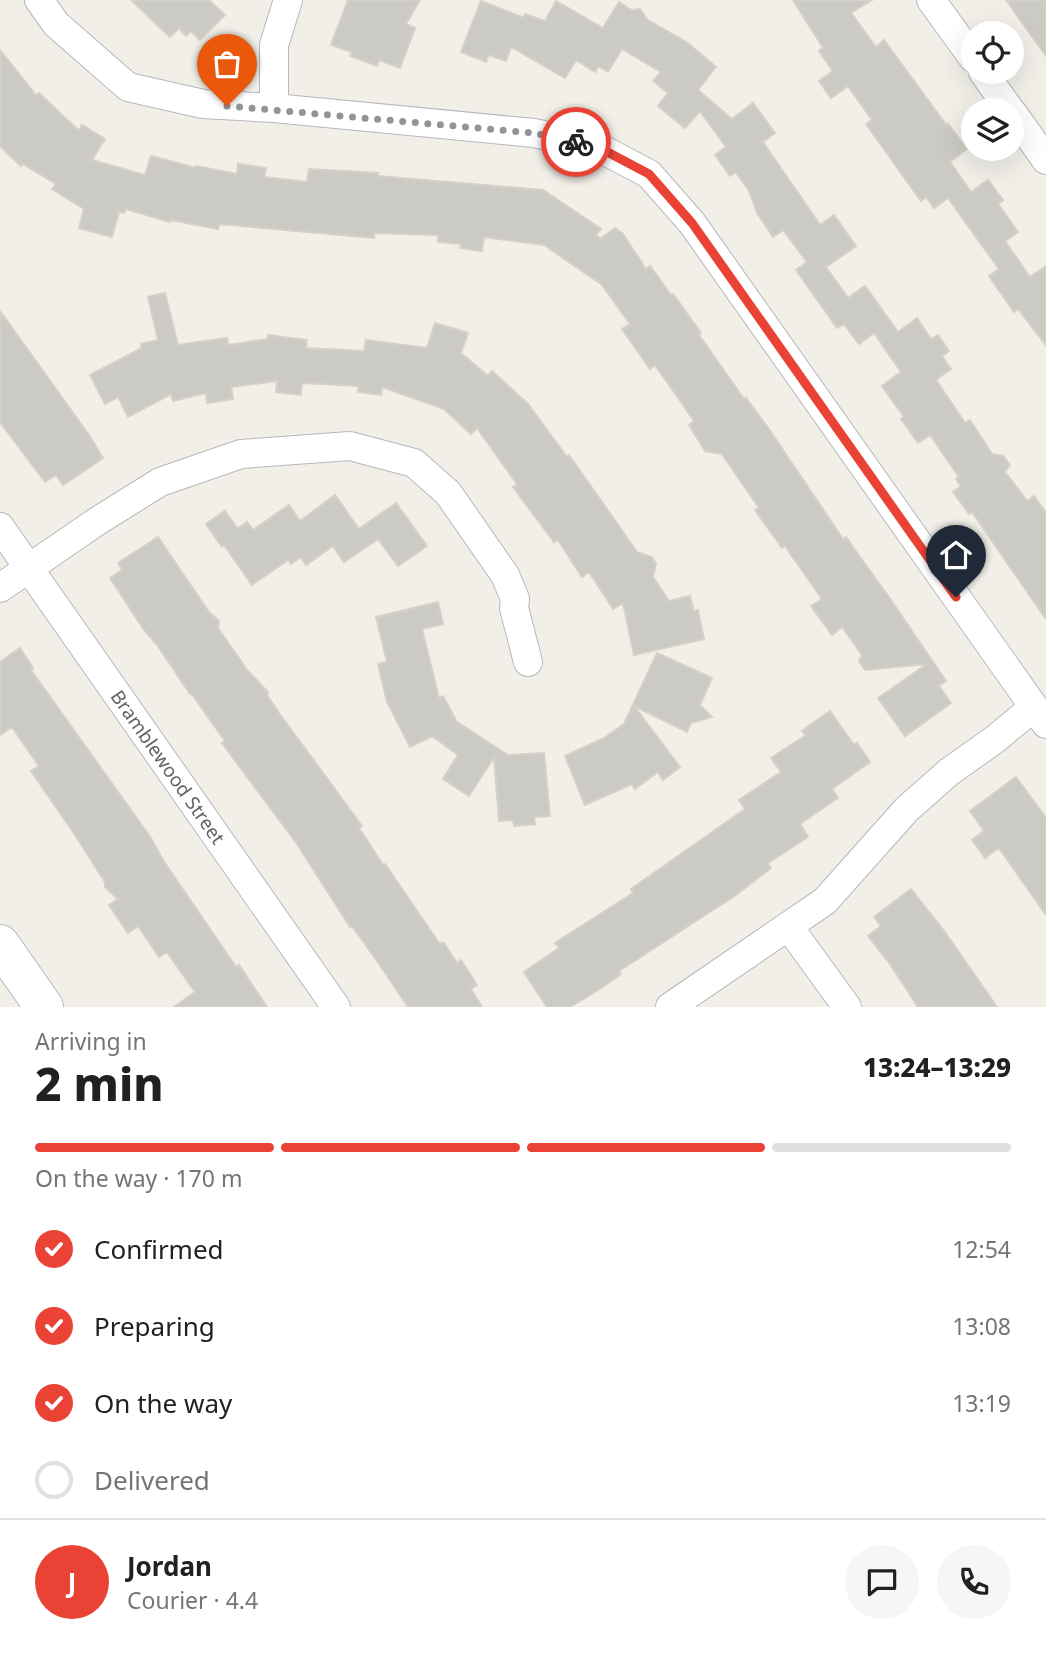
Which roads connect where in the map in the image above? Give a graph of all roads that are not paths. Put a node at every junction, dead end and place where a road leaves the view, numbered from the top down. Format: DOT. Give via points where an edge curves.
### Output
graph roads {
  1 [pos="39,0"];
  2 [pos="288,0"];
  3 [pos="931,0"];
  4 [pos="961,41"];
  5 [pos="274,108"];
  6 [pos="1024,129"];
  7 [pos="1046,160"];
  8 [pos="0,527"];
  9 [pos="29,569"];
  10 [pos="0,588"];
  11 [pos="528,662"];
  12 [pos="1040,716"];
  13 [pos="789,927"];
  14 [pos="0,944"];
  15 [pos="44,1007"];
  16 [pos="336,1007"];
  17 [pos="670,1007"];
  18 [pos="847,1007"];
  1 -- 5 [label="street" via="56,24 128,87 203,104"];
  2 -- 5 [label="street" via="274,45"];
  3 -- 4 [label="street"];
  5 -- 12 [label="street" via="534,133 596,146 649,174 692,223"];
  6 -- 7 [label="street"];
  8 -- 9 [label="street, Bramblewood Street"];
  9 -- 10 [label="street"];
  9 -- 11 [label="street" via="160,482 241,454 350,446 414,463 448,493 505,575 515,599"];
  9 -- 16 [label="street, Bramblewood Street"];
  12 -- 13 [label="street" via="994,740 949,772 907,808 825,901"];
  13 -- 17 [label="street"];
  13 -- 18 [label="street"];
  14 -- 15 [label="main road"];
}
